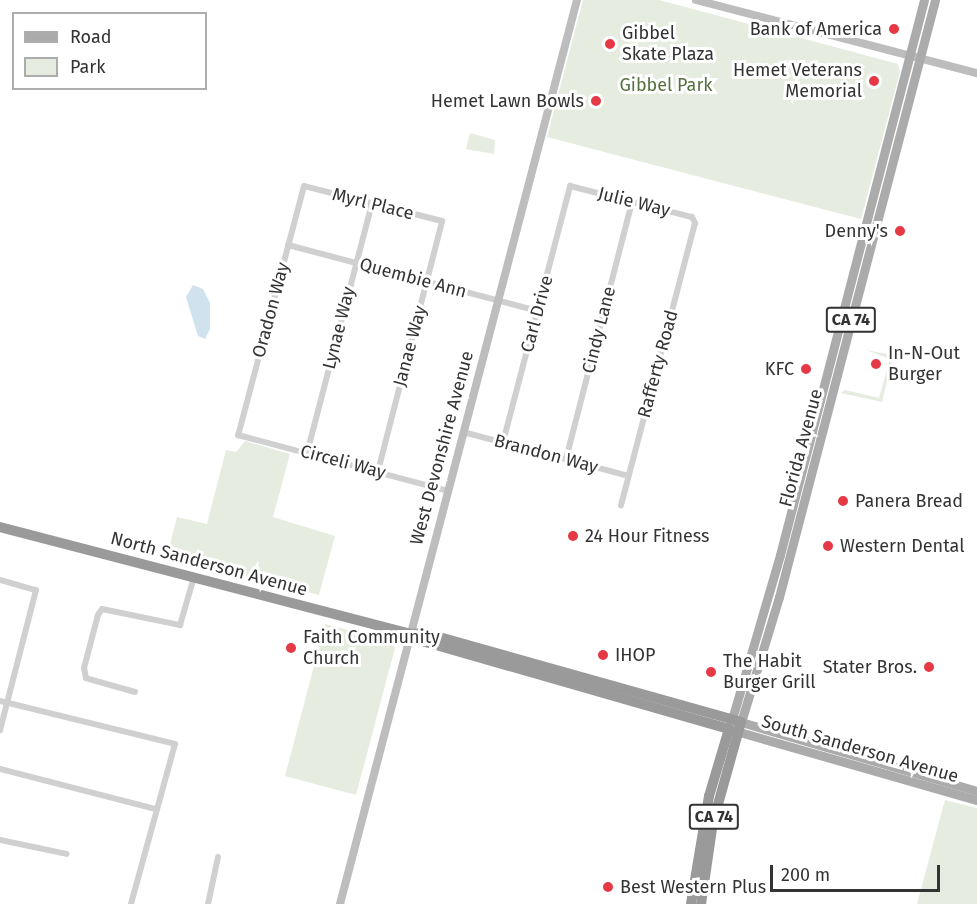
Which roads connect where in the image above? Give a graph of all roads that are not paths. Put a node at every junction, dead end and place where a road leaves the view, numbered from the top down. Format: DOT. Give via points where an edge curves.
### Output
graph roads {
  1 [pos="577,0"];
  2 [pos="696,0"];
  3 [pos="924,0"];
  4 [pos="935,0"];
  5 [pos="909,55"];
  6 [pos="920,58"];
  7 [pos="977,73"];
  8 [pos="303,186"];
  9 [pos="570,186"];
  10 [pos="632,202"];
  11 [pos="372,204"];
  12 [pos="442,221"];
  13 [pos="695,223"];
  14 [pos="864,229"];
  15 [pos="288,245"];
  16 [pos="356,264"];
  17 [pos="865,266"];
  18 [pos="851,282"];
  19 [pos="427,283"];
  20 [pos="498,300"];
  21 [pos="537,311"];
  22 [pos="849,328"];
  23 [pos="463,432"];
  24 [pos="238,435"];
  25 [pos="503,442"];
  26 [pos="307,453"];
  27 [pos="566,459"];
  28 [pos="378,471"];
  29 [pos="628,476"];
  30 [pos="448,491"];
  31 [pos="621,505"];
  32 [pos="0,527"];
  33 [pos="194,577"];
  34 [pos="0,580"];
  35 [pos="410,634"];
  36 [pos="135,692"];
  37 [pos="643,694"];
  38 [pos="616,697"];
  39 [pos="657,698"];
  40 [pos="4,702"];
  41 [pos="734,725"];
  42 [pos="0,730"];
  43 [pos="817,754"];
  44 [pos="868,759"];
  45 [pos="0,769"];
  46 [pos="872,770"];
  47 [pos="932,777"];
  48 [pos="964,787"];
  49 [pos="943,790"];
  50 [pos="977,790"];
  51 [pos="977,800"];
  52 [pos="156,809"];
  53 [pos="0,840"];
  54 [pos="67,854"];
  55 [pos="218,857"];
  56 [pos="131,904"];
  57 [pos="208,904"];
  58 [pos="340,904"];
  59 [pos="695,904"];
  1 -- 20 [label="street, West Devonshire Avenue"];
  2 -- 5 [label="street"];
  3 -- 5 [label="main road, Florida Avenue"];
  4 -- 6 [label="main road, Florida Avenue / CA 74"];
  5 -- 6 [label="street"];
  5 -- 14 [label="main road, Florida Avenue"];
  6 -- 7 [label="street"];
  6 -- 17 [label="main road, Florida Avenue / CA 74"];
  8 -- 11 [label="street, Myrl Place"];
  8 -- 15 [label="street, Oradon Way"];
  9 -- 10 [label="street, Julie Way"];
  9 -- 21 [label="street, Carl Drive"];
  10 -- 13 [label="street, Julie Way" via="692,217"];
  10 -- 27 [label="street, Cindy Lane"];
  11 -- 12 [label="street, Myrl Place"];
  11 -- 16 [label="street, Lynae Way"];
  12 -- 19 [label="street, Janae Way"];
  13 -- 29 [label="street, Rafferty Road"];
  14 -- 17 [label="main road" via="868,241"];
  14 -- 18 [label="main road, Florida Avenue"];
  15 -- 16 [label="street, Quembie Ann"];
  15 -- 24 [label="street, Oradon Way"];
  16 -- 19 [label="street, Quembie Ann"];
  16 -- 26 [label="street, Lynae Way"];
  17 -- 22 [label="main road, Florida Avenue / CA 74"];
  18 -- 22 [label="main road" via="855,285"];
  18 -- 41 [label="main road, Florida Avenue"];
  19 -- 20 [label="street, Quembie Ann"];
  19 -- 28 [label="street, Janae Way"];
  20 -- 21 [label="street, Quembie Ann"];
  20 -- 23 [label="street, West Devonshire Avenue"];
  21 -- 25 [label="street, Carl Drive"];
  22 -- 41 [label="main road, Florida Avenue / CA 74" via="779,597"];
  23 -- 25 [label="street, Brandon Way"];
  23 -- 30 [label="street, West Devonshire Avenue"];
  24 -- 26 [label="street, Circeli Way"];
  25 -- 27 [label="street, Brandon Way"];
  26 -- 28 [label="street, Circeli Way"];
  27 -- 29 [label="street, Brandon Way"];
  28 -- 30 [label="street, Circeli Way"];
  29 -- 31 [label="street, Rafferty Road"];
  30 -- 35 [label="street, West Devonshire Avenue"];
  32 -- 33 [label="highway, North Sanderson Avenue"];
  33 -- 35 [label="highway, North Sanderson Avenue"];
  33 -- 36 [label="street" via="180,625 102,609 84,668 86,678"];
  34 -- 40 [label="street" via="36,590"];
  35 -- 37 [label="highway, North Sanderson Avenue" via="425,633"];
  35 -- 38 [label="highway, North Sanderson Avenue" via="422,641"];
  35 -- 58 [label="street, West Devonshire Avenue"];
  37 -- 38 [label="highway" via="617,692"];
  37 -- 39 [label="highway, North Sanderson Avenue"];
  38 -- 39 [label="highway" via="653,702"];
  38 -- 41 [label="highway, North Sanderson Avenue"];
  39 -- 41 [label="highway, North Sanderson Avenue"];
  40 -- 42 [label="street"];
  40 -- 52 [label="street" via="175,744"];
  41 -- 43 [label="main road, South Sanderson Avenue"];
  41 -- 44 [label="main road, South Sanderson Avenue"];
  41 -- 59 [label="highway, Florida Avenue / CA 74"];
  43 -- 44 [label="main road" via="861,762"];
  43 -- 46 [label="main road, South Sanderson Avenue"];
  44 -- 47 [label="main road, South Sanderson Avenue"];
  45 -- 52 [label="street"];
  46 -- 47 [label="main road" via="876,766"];
  46 -- 49 [label="main road, South Sanderson Avenue"];
  47 -- 48 [label="main road, South Sanderson Avenue"];
  48 -- 49 [label="main road"];
  48 -- 50 [label="main road, South Sanderson Avenue"];
  49 -- 51 [label="main road, South Sanderson Avenue"];
  52 -- 56 [label="street"];
  53 -- 54 [label="street"];
  55 -- 57 [label="street"];
}
